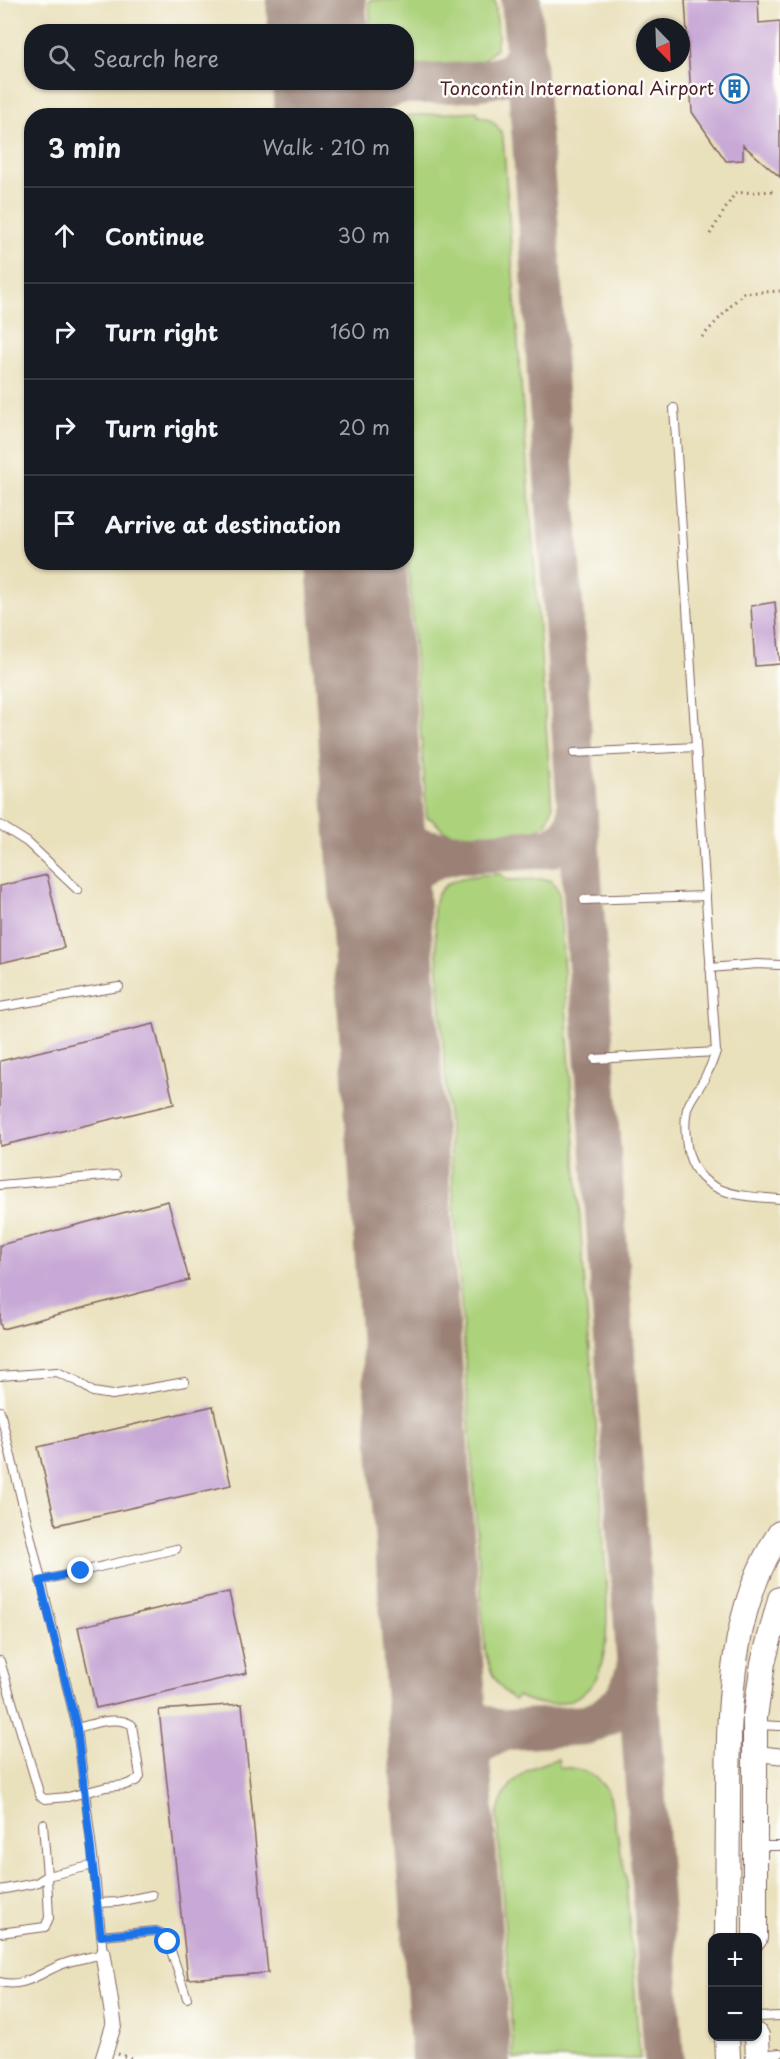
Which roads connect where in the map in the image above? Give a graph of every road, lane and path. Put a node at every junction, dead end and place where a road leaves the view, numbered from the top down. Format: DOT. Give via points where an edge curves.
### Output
graph roads {
  1 [pos="775,191"];
  2 [pos="710,234"];
  3 [pos="780,291"];
  4 [pos="702,337"];
  5 [pos="674,408"];
  6 [pos="696,747"];
  7 [pos="574,753"];
  8 [pos="0,825"];
  9 [pos="78,890"];
  10 [pos="706,896"];
  11 [pos="584,900"];
  12 [pos="780,965"];
  13 [pos="710,968"];
  14 [pos="119,987"];
  15 [pos="0,1007"];
  16 [pos="716,1052"];
  17 [pos="595,1059"];
  18 [pos="116,1175"];
  19 [pos="0,1185"];
  20 [pos="780,1199"];
  21 [pos="0,1377"];
  22 [pos="185,1382"];
  23 [pos="0,1411"];
  24 [pos="780,1533"];
  25 [pos="176,1549"];
  26 [pos="40,1581"];
  27 [pos="780,1599"];
  28 [pos="0,1661"];
  29 [pos="754,1724"];
  30 [pos="780,1726"];
  31 [pos="77,1728"];
  32 [pos="753,1753"];
  33 [pos="780,1756"];
  34 [pos="85,1792"];
  35 [pos="43,1824"];
  36 [pos="754,1846"];
  37 [pos="780,1846"];
  38 [pos="94,1865"];
  39 [pos="47,1876"];
  40 [pos="0,1890"];
  41 [pos="152,1895"];
  42 [pos="98,1903"];
  43 [pos="0,1933"];
  44 [pos="727,1933"];
  45 [pos="755,1933"];
  46 [pos="101,1936"];
  47 [pos="103,1954"];
  48 [pos="0,1982"];
  49 [pos="187,1998"];
  50 [pos="780,2016"];
  51 [pos="762,2017"];
  52 [pos="727,2041"];
  53 [pos="103,2059"];
  54 [pos="117,2059"];
  55 [pos="134,2059"];
  56 [pos="728,2059"];
  1 -- 2 [label="path" via="735,193"];
  3 -- 4 [label="path" via="743,293"];
  5 -- 6 [label="lane"];
  6 -- 7 [label="lane"];
  6 -- 10 [label="lane"];
  8 -- 9 [label="lane" via="27,842"];
  10 -- 11 [label="lane"];
  10 -- 13 [label="lane"];
  12 -- 13 [label="lane"];
  13 -- 16 [label="lane"];
  14 -- 15 [label="lane"];
  16 -- 17 [label="lane"];
  16 -- 20 [label="lane" via="688,1107 684,1129 688,1156 697,1174 709,1185 736,1195"];
  18 -- 19 [label="lane"];
  21 -- 22 [label="lane" via="57,1372 93,1392 112,1395"];
  23 -- 26 [label="lane"];
  24 -- 44 [label="main road" via="750,1592 734,1662 728,1726"];
  25 -- 26 [label="lane"];
  26 -- 31 [label="lane"];
  27 -- 29 [label="main road"];
  28 -- 34 [label="lane" via="40,1796 68,1797"];
  29 -- 30 [label="lane"];
  29 -- 32 [label="main road"];
  31 -- 34 [label="lane"];
  31 -- 34 [label="lane" via="98,1722 127,1721 132,1725 140,1776 125,1785"];
  32 -- 33 [label="street"];
  32 -- 36 [label="main road"];
  34 -- 38 [label="lane"];
  35 -- 39 [label="lane"];
  36 -- 37 [label="lane"];
  36 -- 45 [label="main road"];
  38 -- 39 [label="lane"];
  38 -- 42 [label="lane"];
  39 -- 40 [label="lane"];
  39 -- 43 [label="lane" via="49,1918 45,1927"];
  41 -- 42 [label="lane"];
  42 -- 46 [label="lane"];
  46 -- 47 [label="lane"];
  46 -- 49 [label="lane" via="156,1931 163,1934"];
  47 -- 48 [label="lane" via="64,1963 25,1983"];
  47 -- 53 [label="street" via="114,2024"];
  50 -- 51 [label="lane"];
  52 -- 56 [label="main road"];
  54 -- 55 [label="path" via="118,2054"];
}
